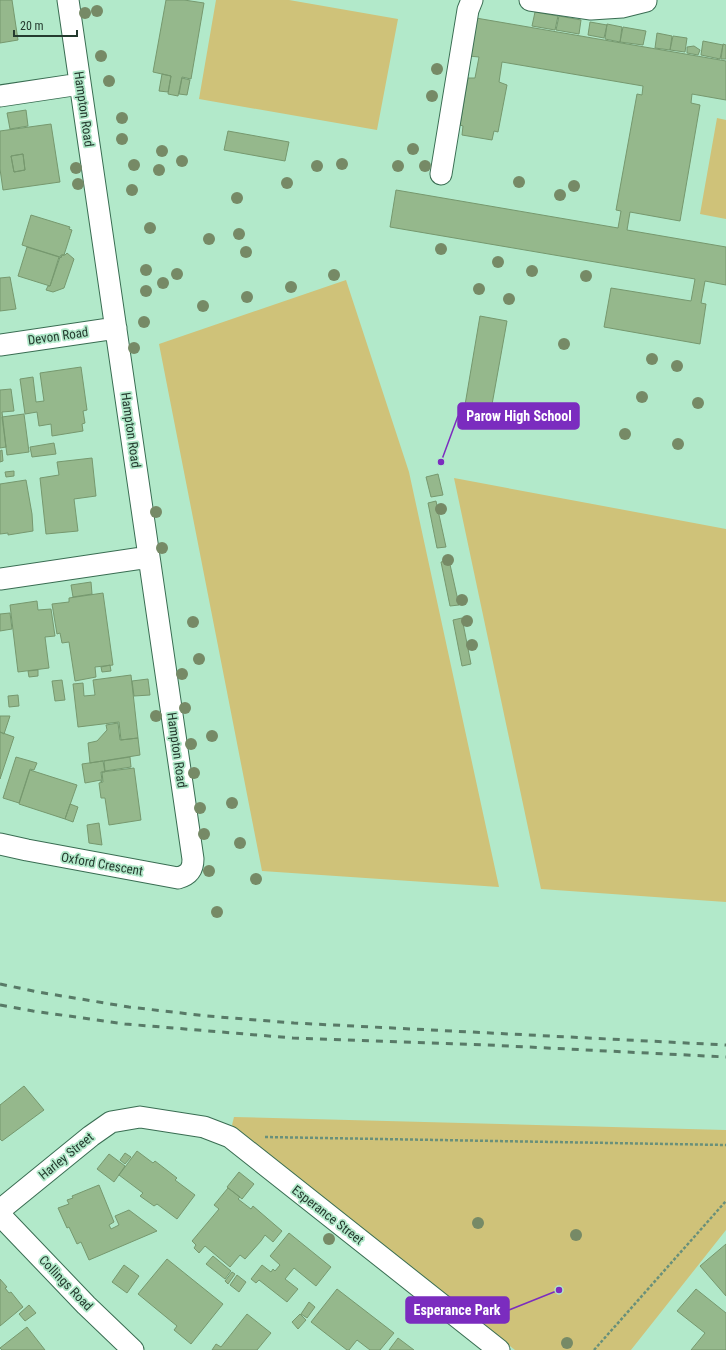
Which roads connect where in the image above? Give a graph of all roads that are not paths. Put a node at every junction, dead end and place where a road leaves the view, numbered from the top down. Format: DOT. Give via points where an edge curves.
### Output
graph roads {
  1 [pos="68,0"];
  2 [pos="472,0"];
  3 [pos="530,0"];
  4 [pos="646,1"];
  5 [pos="80,84"];
  6 [pos="0,96"];
  7 [pos="441,174"];
  8 [pos="116,328"];
  9 [pos="0,345"];
  10 [pos="149,557"];
  11 [pos="0,579"];
  12 [pos="0,844"];
  13 [pos="193,859"];
  14 [pos="140,1117"];
  15 [pos="0,1210"];
  16 [pos="0,1215"];
  17 [pos="133,1350"];
  18 [pos="499,1350"];
  1 -- 5 [label="street, Hampton Road"];
  2 -- 7 [label="street" via="468,10"];
  3 -- 4 [label="street" via="590,9 622,7"];
  5 -- 6 [label="street"];
  5 -- 8 [label="street, Hampton Road"];
  8 -- 9 [label="street, Devon Road"];
  8 -- 10 [label="street, Hampton Road"];
  10 -- 11 [label="street"];
  10 -- 13 [label="street, Hampton Road"];
  12 -- 13 [label="street, Oxford Crescent" via="178,878 189,872 193,866"];
  14 -- 15 [label="street, Harley Street" via="110,1122"];
  14 -- 18 [label="street, Esperance Street" via="204,1127 230,1137"];
  16 -- 17 [label="street, Collings Road"];
}
